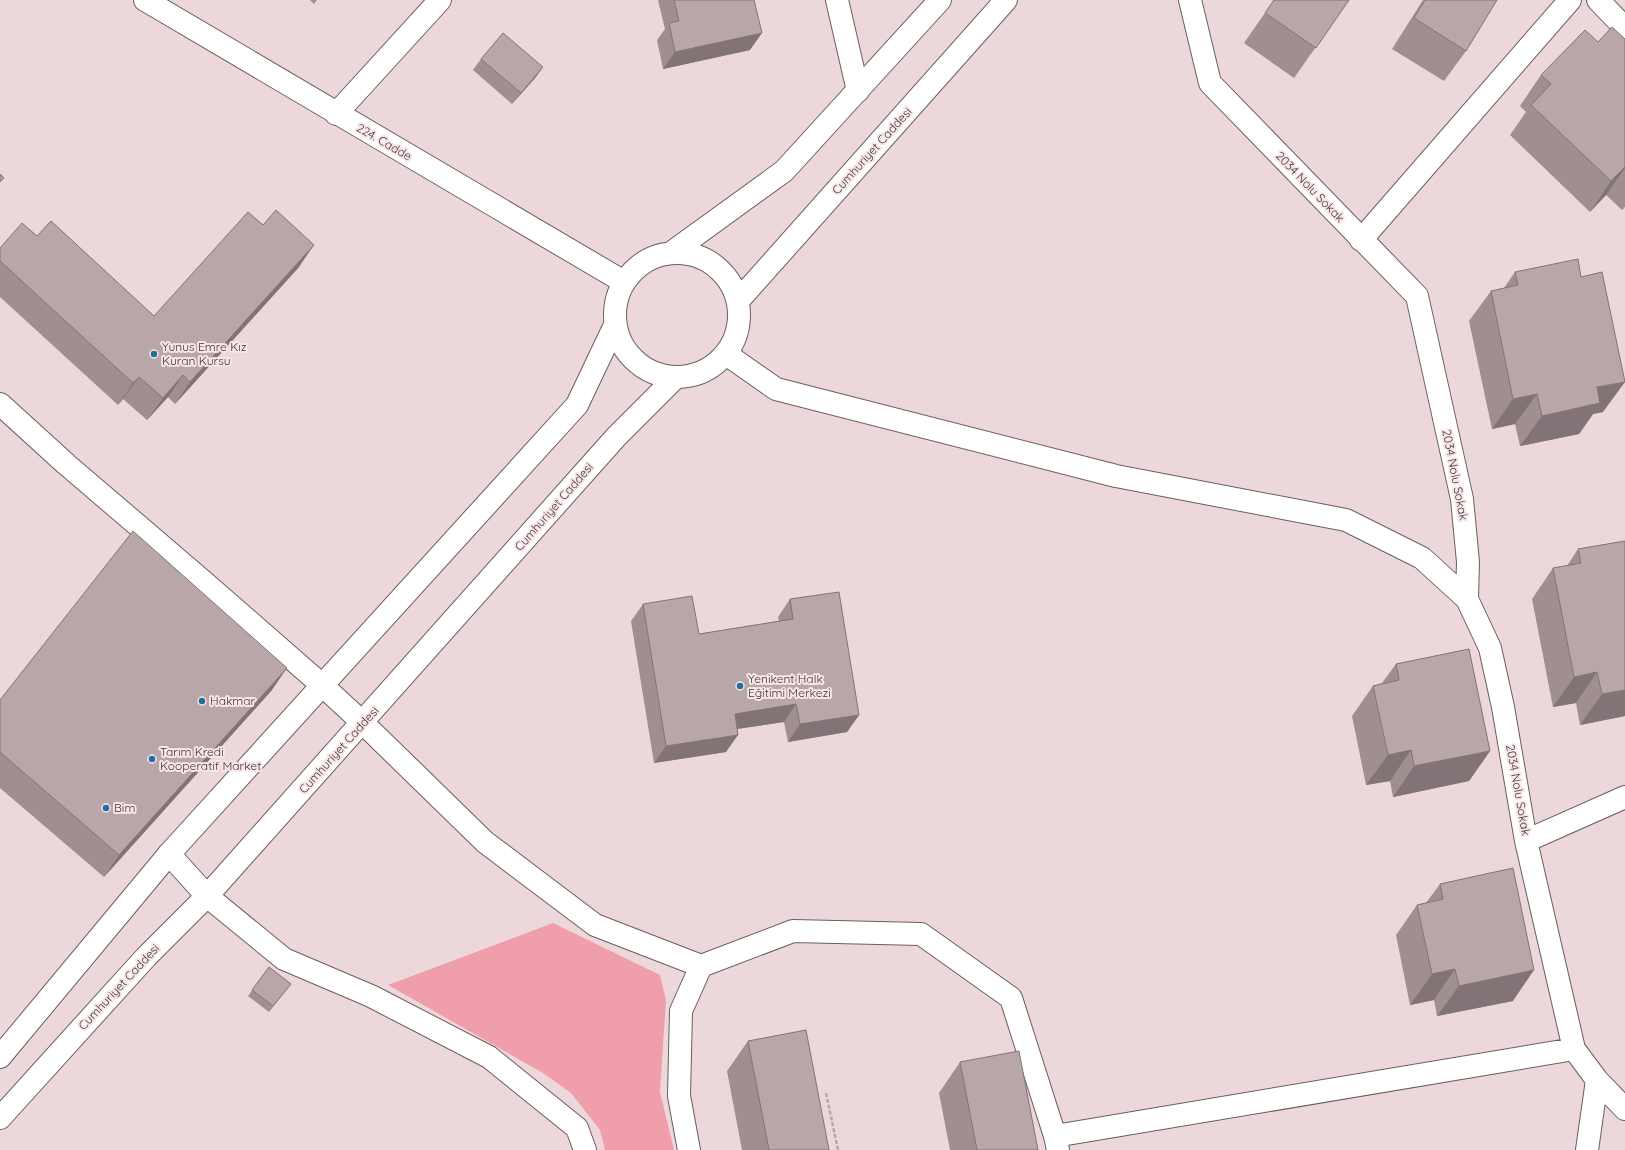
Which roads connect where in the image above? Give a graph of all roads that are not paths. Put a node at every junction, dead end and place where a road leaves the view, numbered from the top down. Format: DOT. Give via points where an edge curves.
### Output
graph roads {
  1 [pos="145,0"];
  2 [pos="440,0"];
  3 [pos="837,0"];
  4 [pos="940,0"];
  5 [pos="1006,0"];
  6 [pos="1190,0"];
  7 [pos="1570,0"];
  8 [pos="1598,0"];
  9 [pos="1625,28"];
  10 [pos="858,91"];
  11 [pos="336,114"];
  12 [pos="1361,240"];
  13 [pos="671,253"];
  14 [pos="624,282"];
  15 [pos="738,301"];
  16 [pos="615,324"];
  17 [pos="726,354"];
  18 [pos="675,378"];
  19 [pos="0,404"];
  20 [pos="1467,599"];
  21 [pos="323,686"];
  22 [pos="363,723"];
  23 [pos="1625,797"];
  24 [pos="1526,841"];
  25 [pos="169,854"];
  26 [pos="207,896"];
  27 [pos="701,966"];
  28 [pos="1574,1050"];
  29 [pos="0,1057"];
  30 [pos="1597,1080"];
  31 [pos="1625,1110"];
  32 [pos="0,1118"];
  33 [pos="1056,1143"];
  34 [pos="585,1150"];
  35 [pos="689,1150"];
  36 [pos="1587,1150"];
  1 -- 11 [label="street, 224. Cadde"];
  2 -- 11 [label="street"];
  3 -- 10 [label="street"];
  4 -- 10 [label="street"];
  5 -- 15 [label="street, Cumhuriyet Caddesi"];
  6 -- 12 [label="street, 2034 Nolu Sokak" via="1210,83"];
  7 -- 12 [label="street"];
  8 -- 9 [label="street"];
  10 -- 13 [label="street" via="784,171"];
  11 -- 14 [label="street, 224. Cadde"];
  12 -- 20 [label="street, 2034 Nolu Sokak" via="1416,296 1462,499 1468,562"];
  13 -- 14 [label="street" via="653,257 636,267"];
  13 -- 15 [label="street" via="689,254 706,259 721,270 732,284"];
  14 -- 16 [label="street" via="618,295"];
  15 -- 17 [label="street" via="739,320 735,338"];
  16 -- 18 [label="street" via="622,345 635,362 654,373"];
  16 -- 21 [label="street" via="577,405"];
  17 -- 18 [label="street" via="712,367 696,375"];
  17 -- 20 [label="street" via="776,389 1116,476 1346,520 1422,558"];
  18 -- 22 [label="street, Cumhuriyet Caddesi" via="616,438"];
  19 -- 21 [label="street"];
  20 -- 24 [label="street, 2034 Nolu Sokak" via="1490,648"];
  21 -- 22 [label="street"];
  21 -- 25 [label="street"];
  22 -- 26 [label="street, Cumhuriyet Caddesi"];
  22 -- 27 [label="street" via="485,842 595,925"];
  23 -- 24 [label="street"];
  24 -- 28 [label="street, 2034 Nolu Sokak"];
  25 -- 26 [label="street"];
  25 -- 29 [label="street"];
  26 -- 32 [label="street, Cumhuriyet Caddesi" via="146,957"];
  26 -- 34 [label="street" via="284,959 371,996 489,1057 577,1128"];
  27 -- 33 [label="street" via="793,931 921,934 1011,998"];
  27 -- 35 [label="street" via="681,1011 680,1096"];
  28 -- 30 [label="street"];
  28 -- 33 [label="street"];
  30 -- 31 [label="street"];
  30 -- 36 [label="street"];
}
